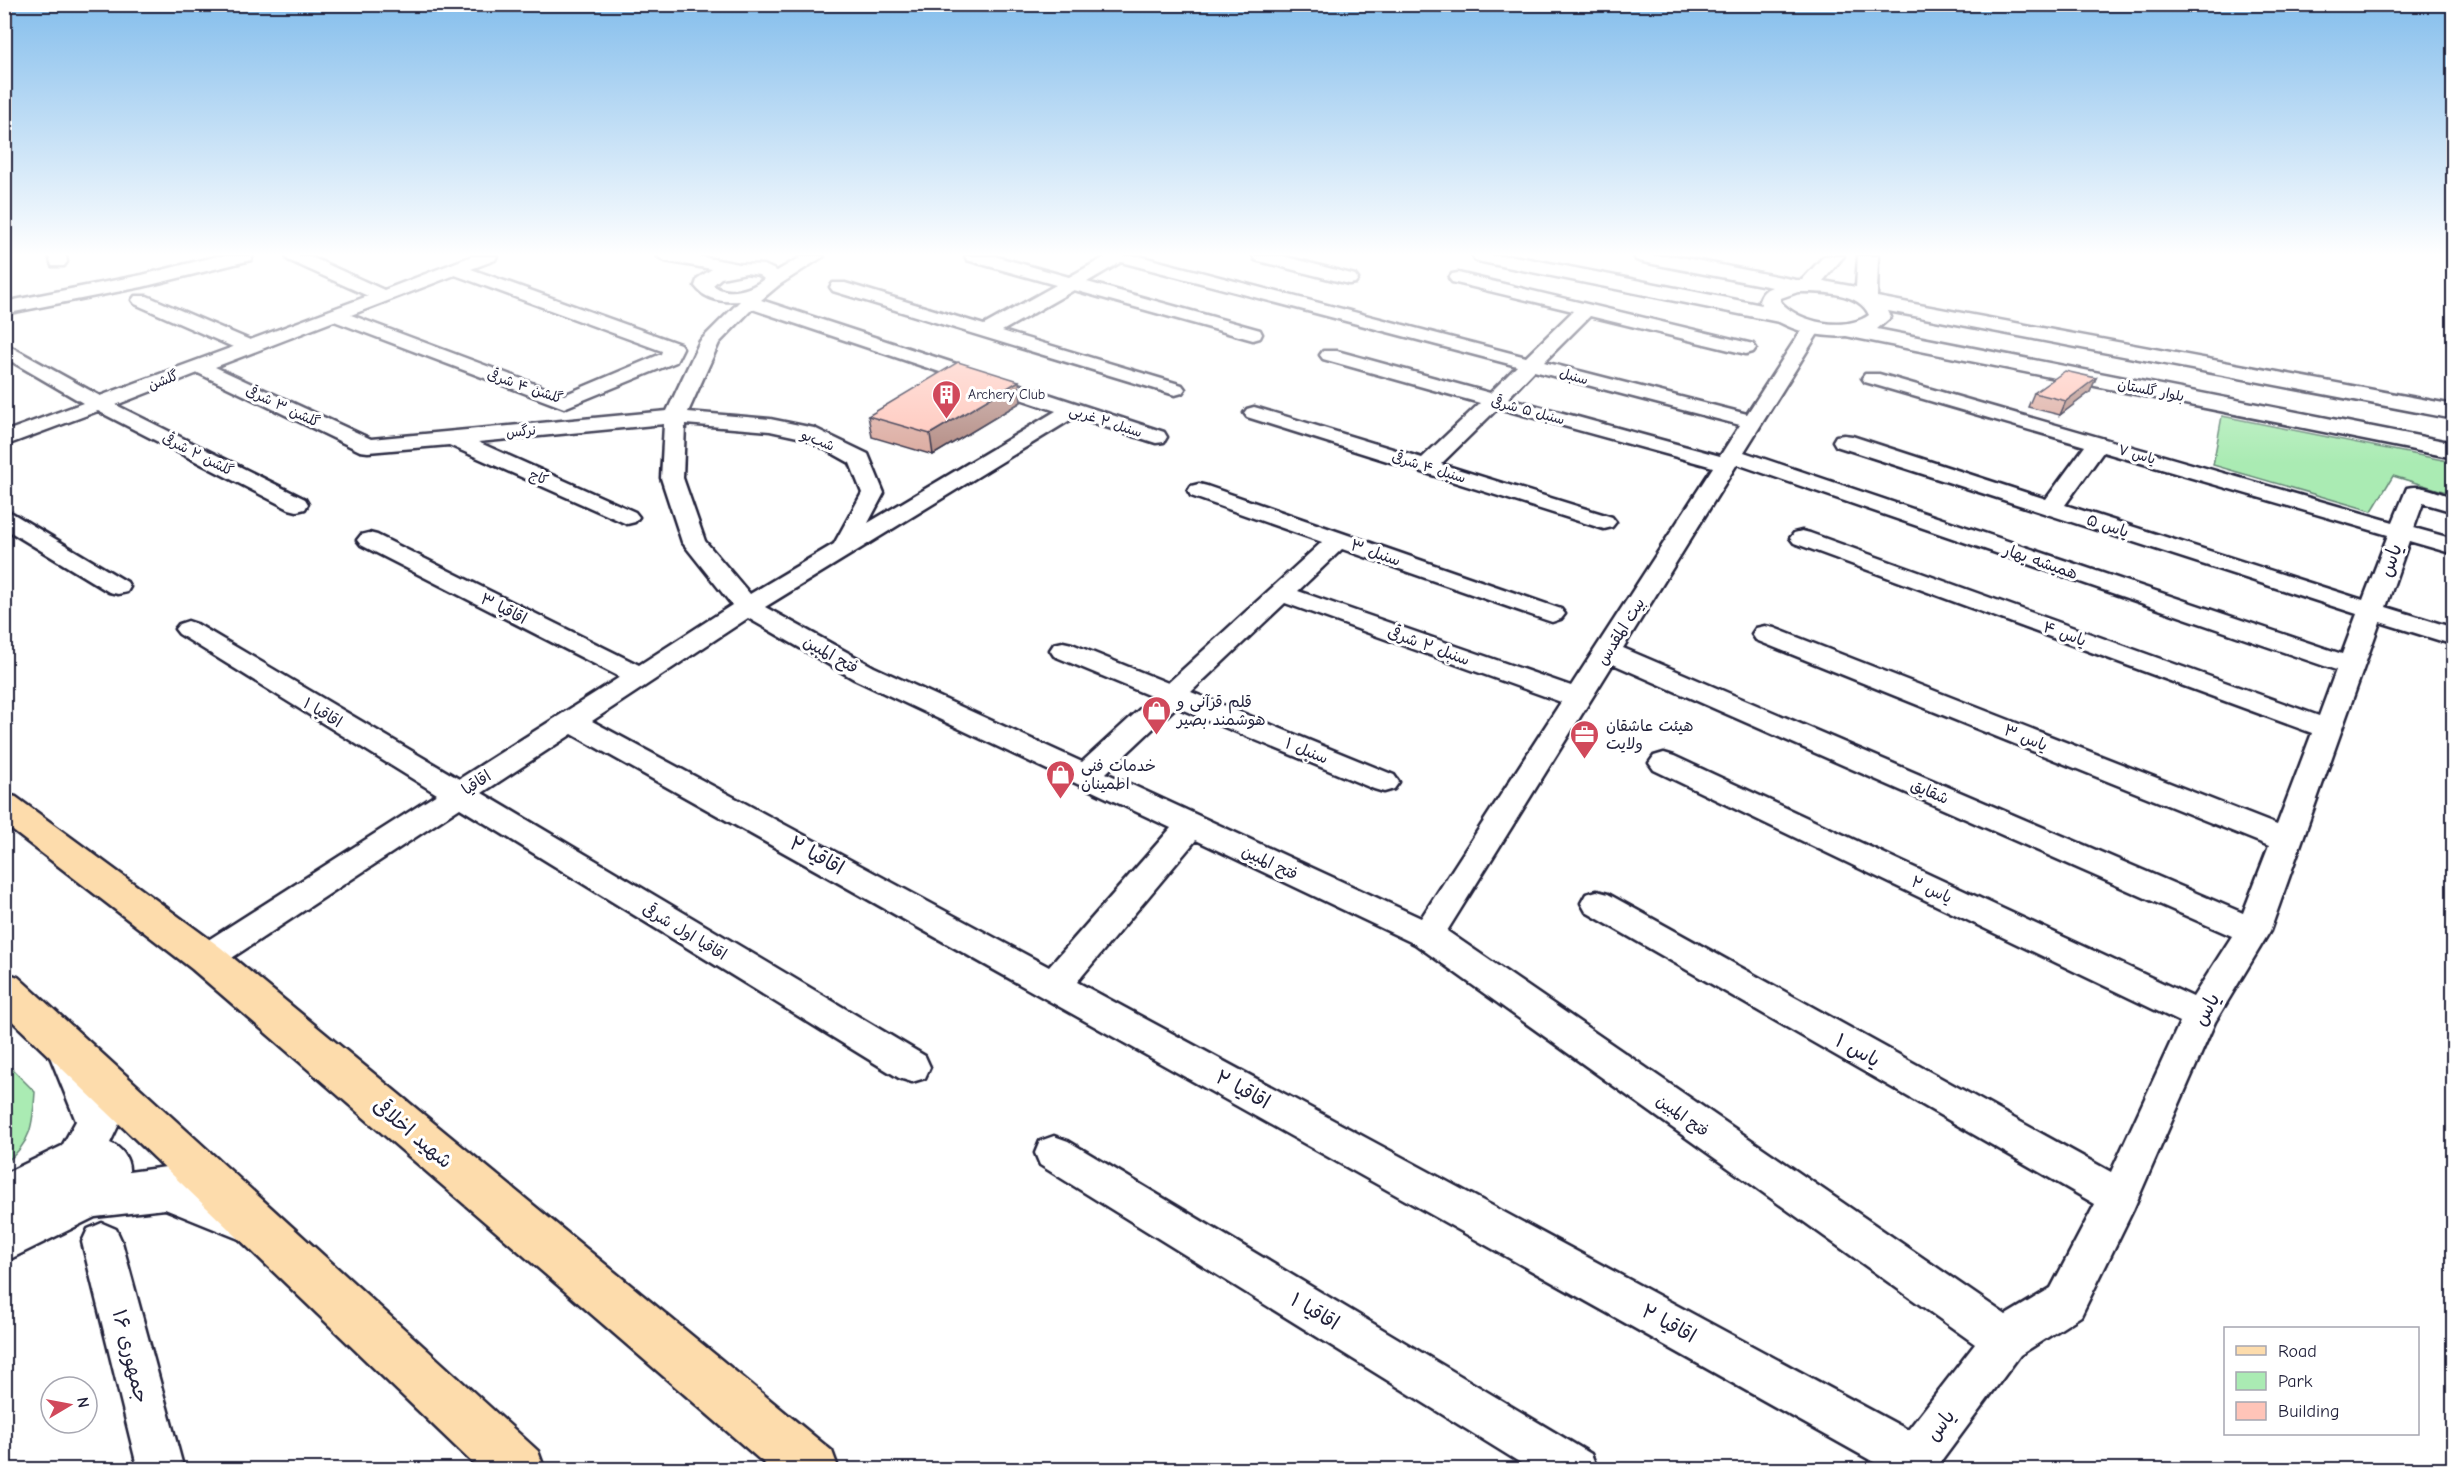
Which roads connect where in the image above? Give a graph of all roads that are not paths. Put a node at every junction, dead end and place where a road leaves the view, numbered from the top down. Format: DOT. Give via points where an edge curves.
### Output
graph roads {
  1 [pos="709,324"];
  2 [pos="198,325"];
  3 [pos="309,325"];
  4 [pos="361,325"];
  5 [pos="608,325"];
  6 [pos="852,325"];
  7 [pos="962,325"];
  8 [pos="999,325"];
  9 [pos="1219,325"];
  10 [pos="1379,325"];
  11 [pos="1570,325"];
  12 [pos="1651,325"];
  13 [pos="1807,325"];
  14 [pos="1868,325"];
  15 [pos="1998,325"];
  16 [pos="1813,327"];
  17 [pos="1848,330"];
  18 [pos="986,332"];
  19 [pos="1253,334"];
  20 [pos="250,347"];
  21 [pos="1746,348"];
  22 [pos="4,349"];
  23 [pos="1330,356"];
  24 [pos="1530,364"];
  25 [pos="198,366"];
  26 [pos="1872,378"];
  27 [pos="1175,389"];
  28 [pos="1493,401"];
  29 [pos="99,404"];
  30 [pos="1072,409"];
  31 [pos="2454,412"];
  32 [pos="1254,413"];
  33 [pos="675,417"];
  34 [pos="1752,422"];
  35 [pos="1156,437"];
  36 [pos="452,438"];
  37 [pos="4,440"];
  38 [pos="1844,441"];
  39 [pos="2098,442"];
  40 [pos="368,446"];
  41 [pos="2454,451"];
  42 [pos="1728,460"];
  43 [pos="1427,466"];
  44 [pos="1199,491"];
  45 [pos="297,504"];
  46 [pos="2454,505"];
  47 [pos="2052,507"];
  48 [pos="627,517"];
  49 [pos="4,518"];
  50 [pos="1604,522"];
  51 [pos="2401,531"];
  52 [pos="1802,537"];
  53 [pos="1339,539"];
  54 [pos="369,540"];
  55 [pos="2454,547"];
  56 [pos="843,548"];
  57 [pos="118,586"];
  58 [pos="1281,593"];
  59 [pos="747,607"];
  60 [pos="2372,610"];
  61 [pos="1552,614"];
  62 [pos="188,629"];
  63 [pos="1765,634"];
  64 [pos="2454,636"];
  65 [pos="1063,650"];
  66 [pos="1607,651"];
  67 [pos="2351,666"];
  68 [pos="639,676"];
  69 [pos="1172,695"];
  70 [pos="1577,698"];
  71 [pos="571,721"];
  72 [pos="2328,729"];
  73 [pos="1664,762"];
  74 [pos="1085,776"];
  75 [pos="1384,782"];
  76 [pos="458,794"];
  77 [pos="4,806"];
  78 [pos="1191,825"];
  79 [pos="2287,841"];
  80 [pos="1597,903"];
  81 [pos="2253,931"];
  82 [pos="1427,935"];
  83 [pos="206,958"];
  84 [pos="1054,985"];
  85 [pos="4,987"];
  86 [pos="2200,1016"];
  87 [pos="68,1049"];
  88 [pos="912,1067"];
  89 [pos="1054,1153"];
  90 [pos="84,1179"];
  91 [pos="4,1197"];
  92 [pos="2119,1197"];
  93 [pos="256,1225"];
  94 [pos="4,1240"];
  95 [pos="102,1242"];
  96 [pos="2005,1340"];
  97 [pos="1913,1464"];
  98 [pos="161,1470"];
  99 [pos="519,1470"];
  100 [pos="813,1470"];
  101 [pos="1575,1470"];
  1 -- 33 [label="street, فتح المبین"];
  2 -- 20 [label="street"];
  3 -- 20 [label="street, گلشن"];
  4 -- 5 [label="street, گلشن ۴ شرقی" via="564,402 669,358 673,348"];
  6 -- 30 [label="street, سنبل ۲ غربی"];
  7 -- 18 [label="street"];
  8 -- 18 [label="street"];
  9 -- 19 [label="street"];
  10 -- 24 [label="street, سنبل"];
  11 -- 24 [label="street"];
  12 -- 21 [label="street"];
  13 -- 16 [label="main road, بلوار گلستان"];
  14 -- 17 [label="main road"];
  15 -- 31 [label="main road"];
  16 -- 17 [label="main road, بلوار گلستان"];
  16 -- 34 [label="street, بیت المقدس"];
  17 -- 41 [label="main road, بلوار گلستان"];
  18 -- 27 [label="street"];
  20 -- 25 [label="street, گلشن"];
  22 -- 29 [label="street, گلشن ۲ شرقی"];
  23 -- 28 [label="street, سنبل ۵ شرقی"];
  24 -- 28 [label="street"];
  24 -- 34 [label="street, سنبل"];
  25 -- 29 [label="street, گلشن"];
  25 -- 40 [label="street, گلشن ۳ شرقی"];
  26 -- 39 [label="street, یاس ۷"];
  28 -- 42 [label="street, سنبل ۵ شرقی"];
  28 -- 43 [label="street"];
  29 -- 37 [label="street, گلشن"];
  29 -- 45 [label="street, گلشن ۲ شرقی"];
  30 -- 35 [label="street, سنبل ۲ غربی"];
  30 -- 56 [label="street, اقاقیا"];
  32 -- 43 [label="street, سنبل ۴ شرقی"];
  33 -- 36 [label="street, نرگس"];
  33 -- 56 [label="street, شب‌بو" via="770,425 803,432 860,459 873,493"];
  33 -- 59 [label="street, فتح المبین" via="672,478 694,542"];
  34 -- 42 [label="street, بیت المقدس"];
  36 -- 40 [label="street, نرگس"];
  36 -- 48 [label="street, کاج"];
  38 -- 47 [label="street, یاس ۵"];
  39 -- 47 [label="street"];
  39 -- 51 [label="street, یاس ۷"];
  42 -- 66 [label="street, بیت المقدس"];
  42 -- 67 [label="street, همیشه بهار"];
  43 -- 50 [label="street, سنبل ۴ شرقی"];
  44 -- 53 [label="street, سنبل ۳"];
  46 -- 51 [label="street, یاس" via="2415,494"];
  47 -- 60 [label="street, یاس ۵"];
  49 -- 57 [label="street"];
  51 -- 55 [label="street, یاس ۷"];
  51 -- 60 [label="street, یاس"];
  52 -- 72 [label="street, یاس ۴"];
  53 -- 58 [label="street"];
  53 -- 61 [label="street, سنبل ۳"];
  54 -- 68 [label="street, اقاقیا ۳"];
  56 -- 59 [label="street, اقاقیا"];
  58 -- 69 [label="street"];
  58 -- 70 [label="street, سنبل ۲ شرقی"];
  59 -- 68 [label="street, اقاقیا"];
  59 -- 74 [label="street, فتح المبین" via="864,673"];
  60 -- 64 [label="street, یاس ۵"];
  60 -- 67 [label="street, یاس"];
  62 -- 76 [label="street, اقاقیا ۱"];
  63 -- 79 [label="street, یاس ۳"];
  65 -- 69 [label="street, سنبل ۱"];
  66 -- 70 [label="street, بیت المقدس"];
  66 -- 81 [label="street, شقایق"];
  67 -- 72 [label="street, یاس"];
  68 -- 71 [label="street, اقاقیا"];
  69 -- 74 [label="street"];
  69 -- 75 [label="street, سنبل ۱"];
  70 -- 82 [label="street, بیت المقدس"];
  71 -- 76 [label="street, اقاقیا"];
  71 -- 84 [label="street, اقاقیا ۲"];
  72 -- 79 [label="street, یاس"];
  73 -- 86 [label="street, یاس ۲"];
  74 -- 78 [label="street, فتح المبین"];
  76 -- 83 [label="street, اقاقیا"];
  76 -- 88 [label="street, اقاقیا اول شرقی"];
  77 -- 83 [label="main road, شهید اخلاقی"];
  78 -- 82 [label="street, فتح المبین"];
  78 -- 84 [label="street"];
  79 -- 81 [label="street, یاس"];
  80 -- 92 [label="street, یاس ۱"];
  81 -- 86 [label="street, یاس"];
  82 -- 96 [label="street, فتح المبین"];
  83 -- 100 [label="main road, شهید اخلاقی"];
  84 -- 97 [label="street, اقاقیا ۲"];
  85 -- 87 [label="main road"];
  86 -- 92 [label="street, یاس"];
  87 -- 90 [label="main road" via="98,1122"];
  87 -- 93 [label="main road"];
  89 -- 101 [label="street, اقاقیا ۱"];
  90 -- 91 [label="main road"];
  90 -- 93 [label="main road" via="166,1188"];
  90 -- 94 [label="main road"];
  92 -- 96 [label="street, یاس" via="2066,1302"];
  93 -- 99 [label="main road"];
  95 -- 98 [label="street, جمهوری ۱۶"];
  96 -- 97 [label="street, یاس"];
}
